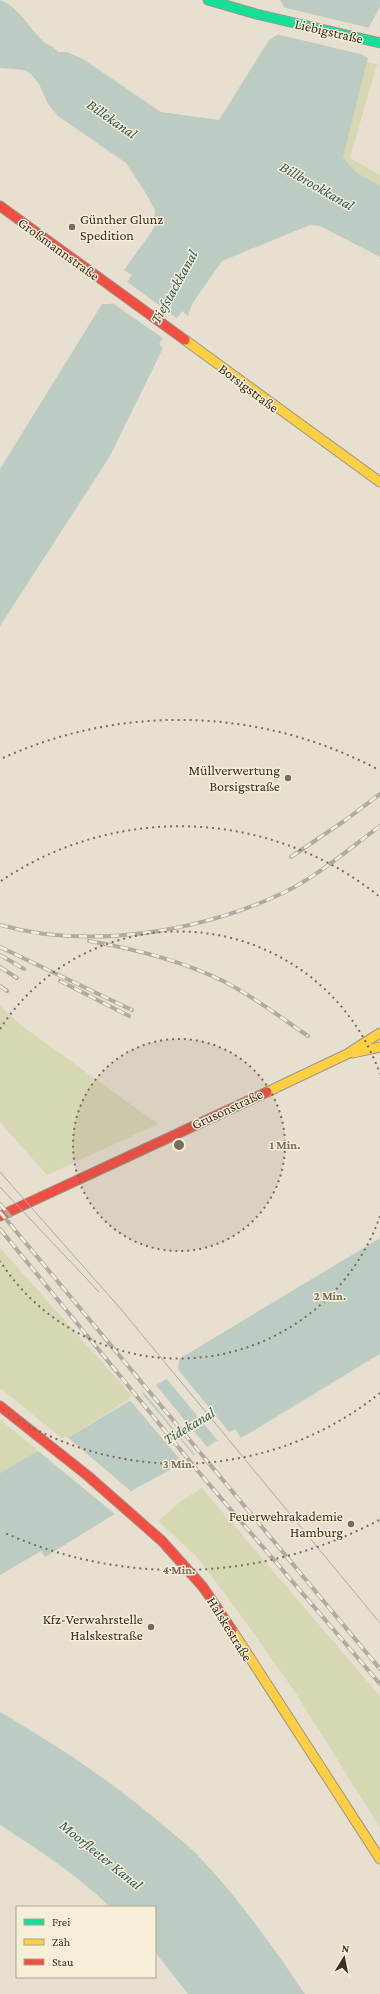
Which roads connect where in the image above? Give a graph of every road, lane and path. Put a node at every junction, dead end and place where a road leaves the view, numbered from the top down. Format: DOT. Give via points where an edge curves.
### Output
graph roads {
  1 [pos="208,0"];
  2 [pos="380,44"];
  3 [pos="0,206"];
  4 [pos="118,292"];
  5 [pos="380,482"];
  6 [pos="380,1032"];
  7 [pos="380,1047"];
  8 [pos="347,1054"];
  9 [pos="0,1216"];
  10 [pos="0,1406"];
  11 [pos="380,1859"];
  1 -- 2 [label="main road, Liebigstraße"];
  3 -- 4 [label="main road, Großmannstraße"];
  4 -- 5 [label="main road, Borsigstraße"];
  6 -- 8 [label="main road, Grusonstraße"];
  7 -- 8 [label="main road, Grusonstraße"];
  8 -- 9 [label="main road, Grusonstraße"];
  10 -- 11 [label="main road, Halskestraße" via="46,1441 167,1543 203,1586"];
}
